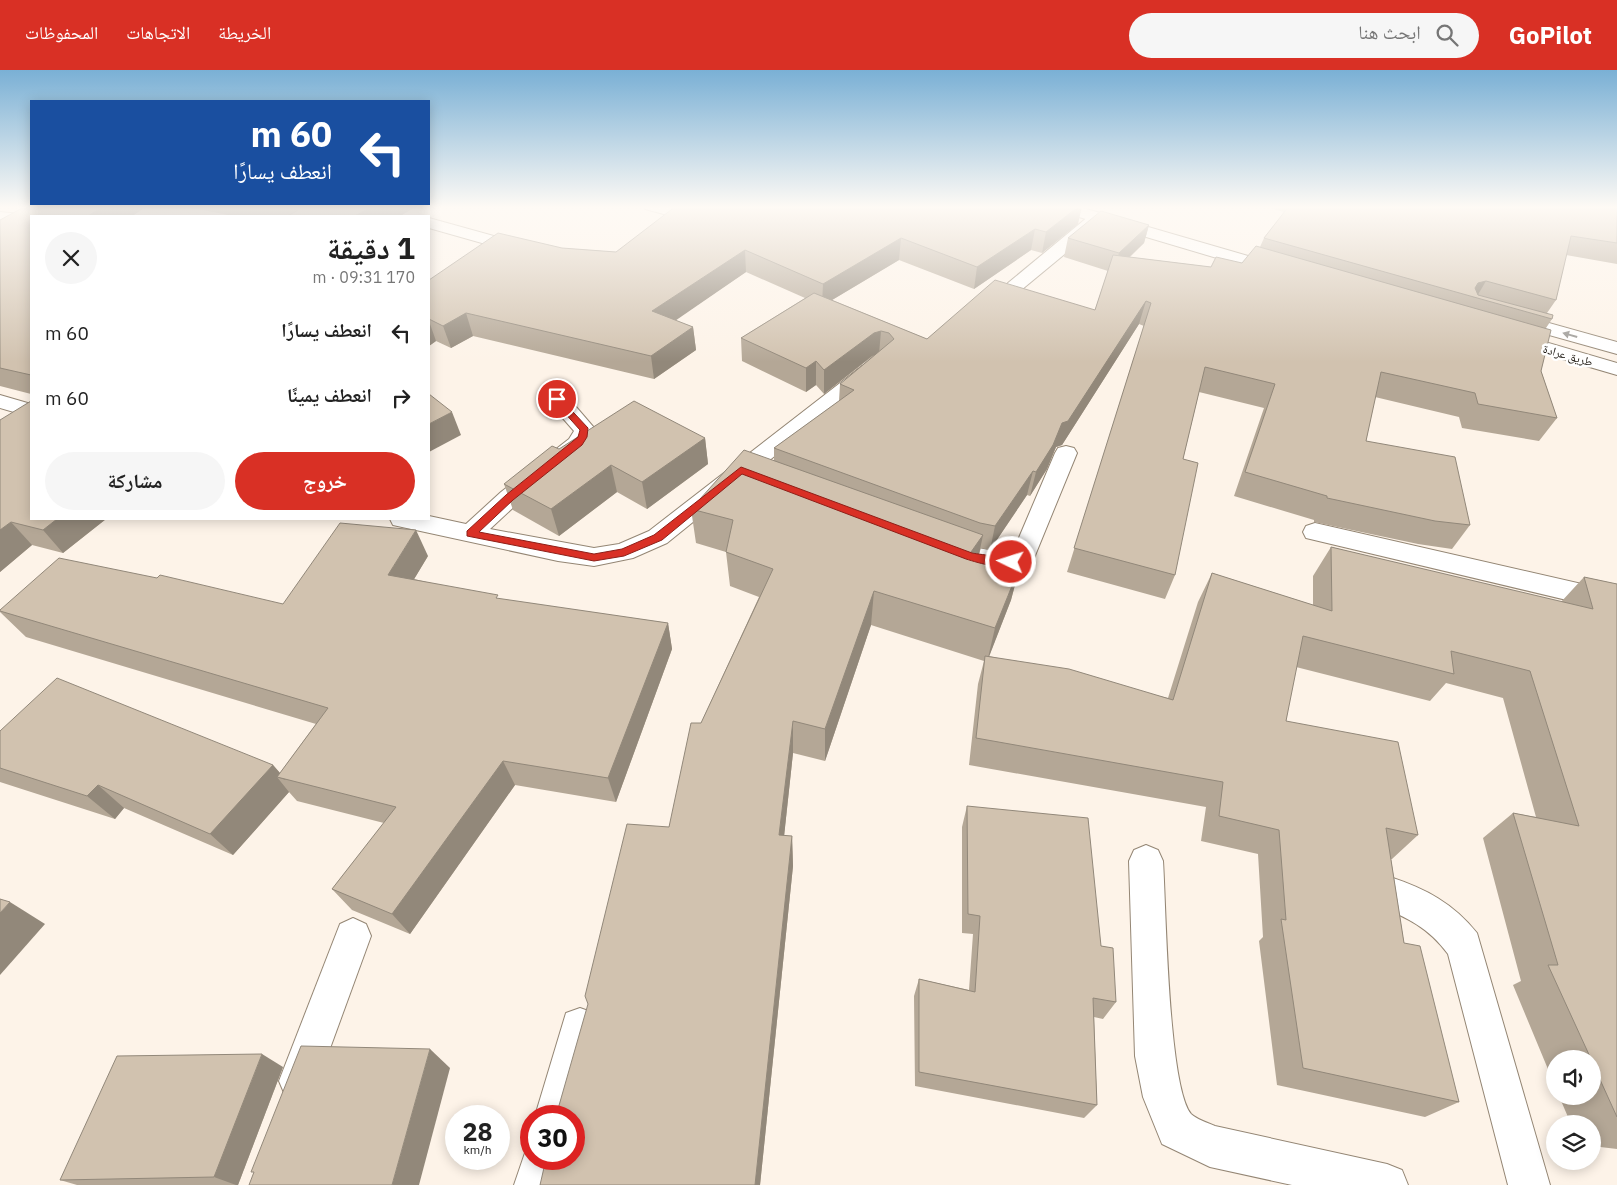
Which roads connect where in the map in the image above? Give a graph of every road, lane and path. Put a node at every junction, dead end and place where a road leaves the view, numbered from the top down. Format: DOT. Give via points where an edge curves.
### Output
graph roads {
  1 [pos="1049,258"];
  2 [pos="1235,258"];
  3 [pos="1297,276"];
  4 [pos="1014,287"];
  5 [pos="1496,314"];
  6 [pos="1495,333"];
  7 [pos="1617,348"];
  8 [pos="880,362"];
  9 [pos="1617,369"];
  10 [pos="557,399"];
  11 [pos="0,401"];
  12 [pos="30,411"];
  13 [pos="7,426"];
  14 [pos="1066,453"];
  15 [pos="741,470"];
  16 [pos="768,480"];
  17 [pos="407,520"];
  18 [pos="1315,532"];
  19 [pos="470,534"];
  20 [pos="943,546"];
  21 [pos="1617,602"];
  22 [pos="1146,861"];
  23 [pos="1390,894"];
  24 [pos="353,936"];
  25 [pos="580,1027"];
  26 [pos="558,1105"];
  27 [pos="287,1111"];
  28 [pos="540,1170"];
  29 [pos="535,1185"];
  30 [pos="1387,1185"];
  31 [pos="1529,1185"];
  1 -- 4 [label="street"];
  2 -- 3 [label="street"];
  7 -- 5 [label="street, one-way"];
  6 -- 9 [label="street, طريق عرادة"];
  8 -- 15 [label="street"];
  10 -- 19 [label="street" via="585,430 583,437"];
  11 -- 12 [label="street"];
  12 -- 13 [label="street"];
  14 -- 20 [label="street" via="1025,552 1011,562 993,562"];
  15 -- 16 [label="street"];
  15 -- 19 [label="street" via="658,537 624,552 594,557"];
  17 -- 19 [label="street"];
  18 -- 21 [label="street"];
  22 -- 30 [label="street" via="1156,1056 1163,1097 1177,1129 1210,1146"];
  23 -- 31 [label="street" via="1419,903 1449,925 1464,946"];
  24 -- 27 [label="street"];
  25 -- 26 [label="street"];
  28 -- 29 [label="street"];
}
